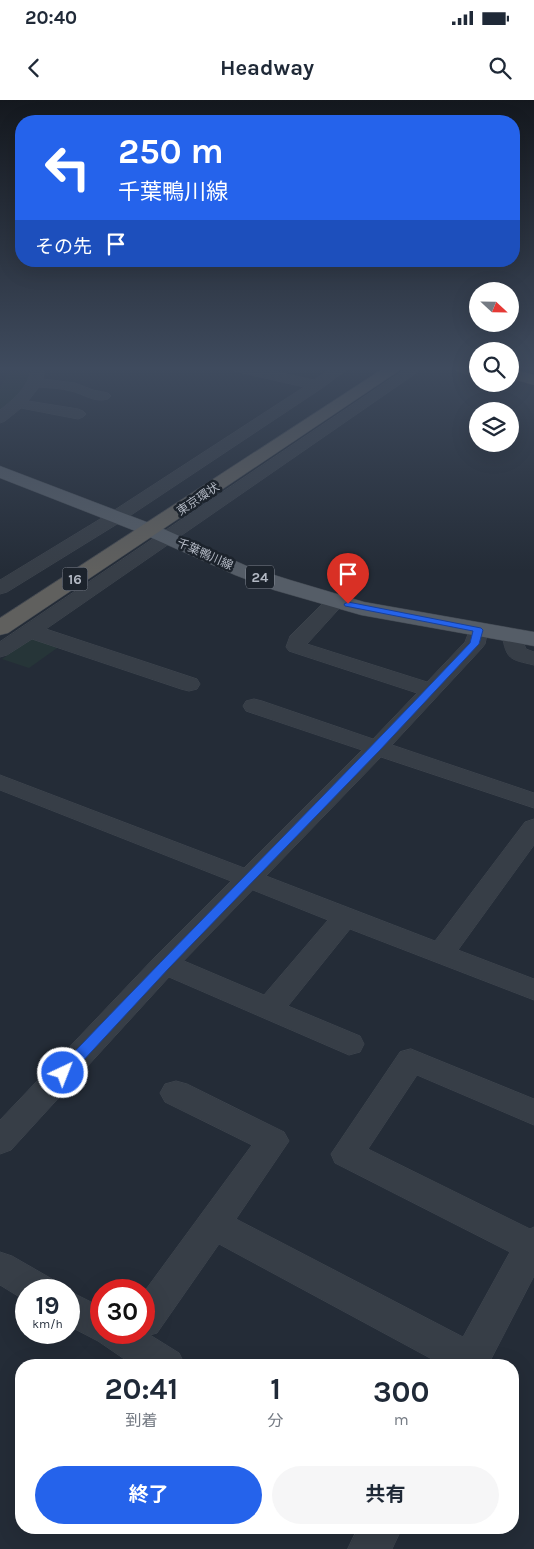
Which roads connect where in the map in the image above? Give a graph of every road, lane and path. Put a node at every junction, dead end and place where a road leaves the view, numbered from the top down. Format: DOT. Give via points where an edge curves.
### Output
graph roads {
  1 [pos="240,436"];
  2 [pos="261,436"];
  3 [pos="298,436"];
  4 [pos="317,436"];
  5 [pos="0,472"];
  6 [pos="123,520"];
  7 [pos="159,534"];
  8 [pos="0,588"];
  9 [pos="336,601"];
  10 [pos="0,609"];
  11 [pos="0,628"];
  12 [pos="478,630"];
  13 [pos="30,631"];
  14 [pos="512,635"];
  15 [pos="534,638"];
  16 [pos="0,651"];
  17 [pos="534,659"];
  18 [pos="189,684"];
  19 [pos="431,690"];
  20 [pos="254,706"];
  21 [pos="377,748"];
  22 [pos="0,782"];
  23 [pos="534,801"];
  24 [pos="534,827"];
  25 [pos="248,879"];
  26 [pos="345,917"];
  27 [pos="441,953"];
  28 [pos="165,964"];
  29 [pos="534,990"];
  30 [pos="269,1008"];
  31 [pos="349,1044"];
  32 [pos="176,1093"];
  33 [pos="534,1113"];
  34 [pos="0,1141"];
  35 [pos="214,1224"];
  36 [pos="533,1244"];
  37 [pos="0,1267"];
  38 [pos="20,1279"];
  39 [pos="155,1294"];
  40 [pos="140,1344"];
  41 [pos="159,1359"];
  42 [pos="462,1359"];
  43 [pos="471,1359"];
  44 [pos="377,1534"];
  45 [pos="369,1549"];
  1 -- 6 [label="street" via="146,498"];
  2 -- 6 [label="highway, 東京環状 / 16"];
  3 -- 7 [label="highway, 東京環状 / 16"];
  4 -- 7 [label="street" via="203,515"];
  5 -- 6 [label="main road, 千葉鴨川線 / 24"];
  6 -- 7 [label="main road, 千葉鴨川線 / 24"];
  6 -- 8 [label="street"];
  6 -- 10 [label="highway, 東京環状 / 16"];
  7 -- 9 [label="main road, 千葉鴨川線 / 24" via="242,571"];
  7 -- 11 [label="highway, 東京環状 / 16"];
  7 -- 13 [label="street" via="124,568"];
  9 -- 12 [label="main road, 千葉鴨川線 / 24"];
  9 -- 19 [label="street" via="297,640 296,647"];
  12 -- 14 [label="main road, 千葉鴨川線 / 24"];
  12 -- 19 [label="street" via="474,644"];
  13 -- 16 [label="street"];
  13 -- 18 [label="street"];
  14 -- 15 [label="main road, 千葉鴨川線 / 24"];
  14 -- 17 [label="street" via="516,653"];
  19 -- 21 [label="street"];
  20 -- 21 [label="street"];
  21 -- 23 [label="street"];
  21 -- 25 [label="street"];
  22 -- 25 [label="street"];
  24 -- 27 [label="street"];
  25 -- 26 [label="street"];
  25 -- 28 [label="street"];
  26 -- 27 [label="street"];
  26 -- 30 [label="street"];
  27 -- 29 [label="street"];
  28 -- 30 [label="street"];
  28 -- 34 [label="street"];
  30 -- 31 [label="street"];
  32 -- 35 [label="street" via="273,1142"];
  33 -- 36 [label="street" via="411,1060 346,1154"];
  35 -- 39 [label="street"];
  35 -- 42 [label="street"];
  36 -- 43 [label="street"];
  37 -- 38 [label="street"];
  40 -- 41 [label="street"];
  44 -- 45 [label="street"];
}
